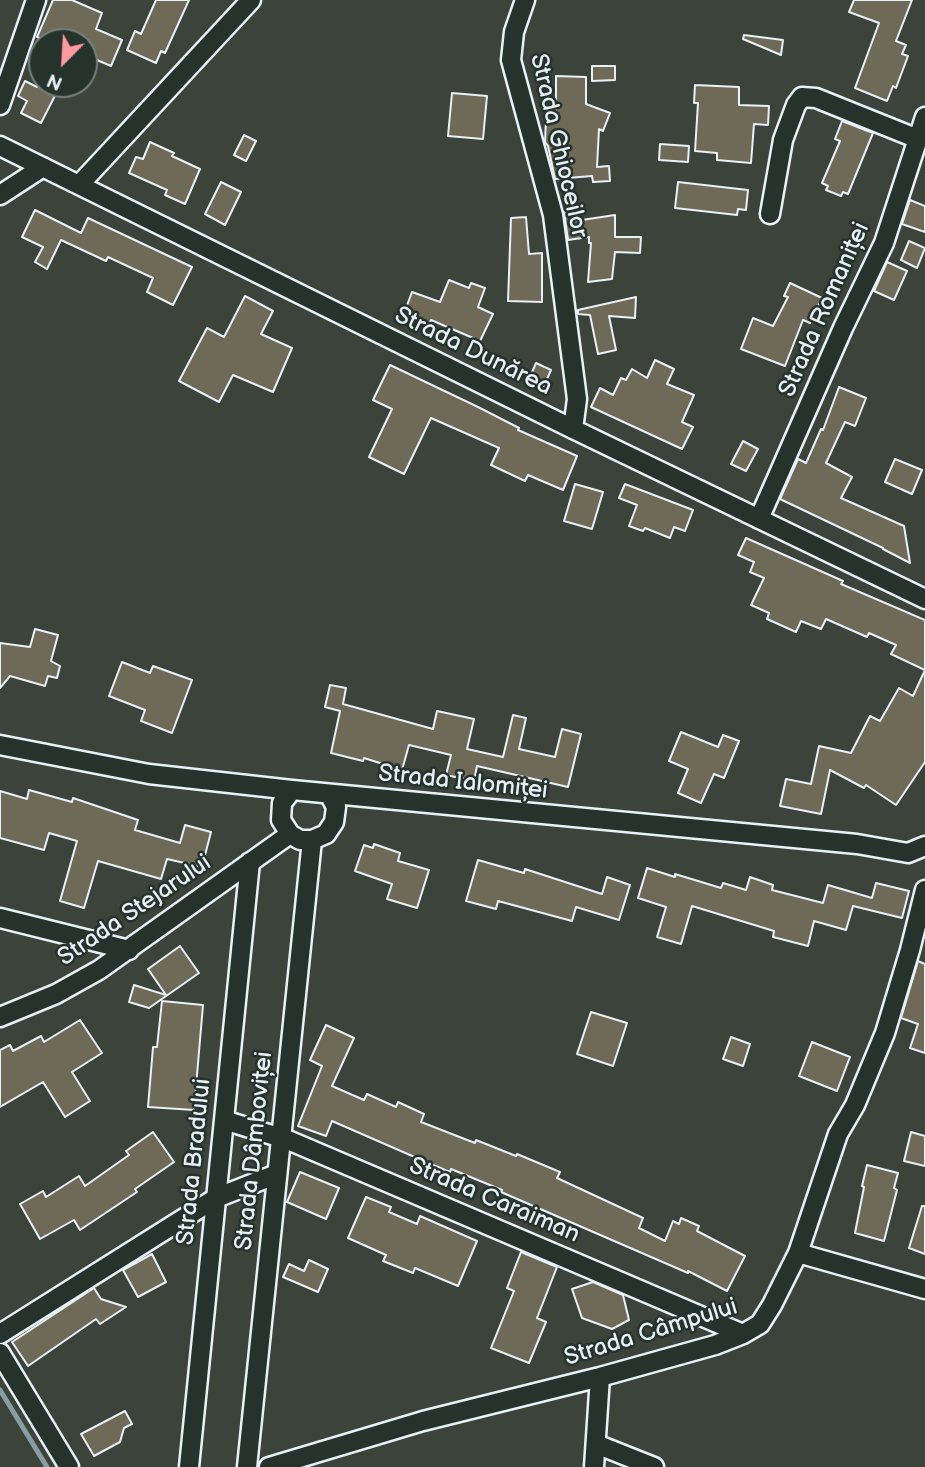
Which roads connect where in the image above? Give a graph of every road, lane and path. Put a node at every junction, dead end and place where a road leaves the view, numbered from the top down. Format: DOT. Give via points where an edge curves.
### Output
graph roads {
  1 [pos="36,0"];
  2 [pos="251,0"];
  3 [pos="525,0"];
  4 [pos="0,105"];
  5 [pos="923,125"];
  6 [pos="0,146"];
  7 [pos="43,167"];
  8 [pos="79,185"];
  9 [pos="0,195"];
  10 [pos="769,214"];
  11 [pos="573,429"];
  12 [pos="759,519"];
  13 [pos="925,599"];
  14 [pos="0,746"];
  15 [pos="292,790"];
  16 [pos="329,794"];
  17 [pos="290,834"];
  18 [pos="312,840"];
  19 [pos="924,850"];
  20 [pos="250,862"];
  21 [pos="925,890"];
  22 [pos="0,918"];
  23 [pos="128,950"];
  24 [pos="918,954"];
  25 [pos="0,1017"];
  26 [pos="224,1120"];
  27 [pos="281,1137"];
  28 [pos="277,1174"];
  29 [pos="216,1198"];
  30 [pos="798,1252"];
  31 [pos="925,1289"];
  32 [pos="0,1334"];
  33 [pos="743,1334"];
  34 [pos="0,1353"];
  35 [pos="600,1377"];
  36 [pos="596,1444"];
  37 [pos="69,1467"];
  38 [pos="189,1467"];
  39 [pos="247,1467"];
  40 [pos="269,1467"];
  41 [pos="594,1467"];
  42 [pos="654,1467"];
  1 -- 4 [label="street"];
  2 -- 8 [label="street"];
  3 -- 11 [label="street, Strada Ghioceilor" via="513,32 510,60 553,215 577,399"];
  5 -- 10 [label="street" via="803,97 783,140"];
  5 -- 12 [label="street, Strada Romaniței" via="884,243"];
  6 -- 7 [label="street, Strada Dunărea"];
  7 -- 8 [label="street, Strada Dunărea"];
  7 -- 9 [label="street"];
  8 -- 11 [label="street, Strada Dunărea"];
  11 -- 12 [label="street, Strada Dunărea"];
  12 -- 13 [label="street, Strada Dunărea"];
  14 -- 15 [label="street, Strada Ialomiței" via="149,774"];
  15 -- 16 [label="street, Strada Ialomiței"];
  15 -- 17 [label="street" via="282,803 281,820"];
  16 -- 18 [label="street" via="336,807 334,822 326,834"];
  16 -- 19 [label="street, Strada Ialomiței" via="908,853"];
  17 -- 18 [label="street"];
  17 -- 20 [label="street, Strada Stejarului"];
  18 -- 27 [label="street, Strada Dâmboviței"];
  20 -- 23 [label="street, Strada Stejarului"];
  20 -- 26 [label="street, Strada Bradului"];
  21 -- 24 [label="street, Strada Câmpului"];
  22 -- 23 [label="street"];
  23 -- 25 [label="street, Strada Stejarului" via="55,994"];
  24 -- 30 [label="street, Strada Câmpului" via="855,1105 838,1134"];
  26 -- 27 [label="street, Strada Caraiman"];
  26 -- 29 [label="street, Strada Bradului"];
  27 -- 28 [label="street, Strada Dâmboviței"];
  27 -- 33 [label="street, Strada Caraiman"];
  28 -- 29 [label="street"];
  28 -- 39 [label="street, Strada Dâmboviței"];
  29 -- 32 [label="street"];
  29 -- 38 [label="street, Strada Bradului"];
  30 -- 31 [label="street"];
  30 -- 33 [label="street, Strada Câmpului" via="760,1324"];
  33 -- 35 [label="street, Strada Câmpului"];
  34 -- 37 [label="street"];
  35 -- 36 [label="street"];
  35 -- 40 [label="street, Strada Câmpului" via="423,1421"];
  36 -- 41 [label="street"];
  36 -- 42 [label="street"];
}
